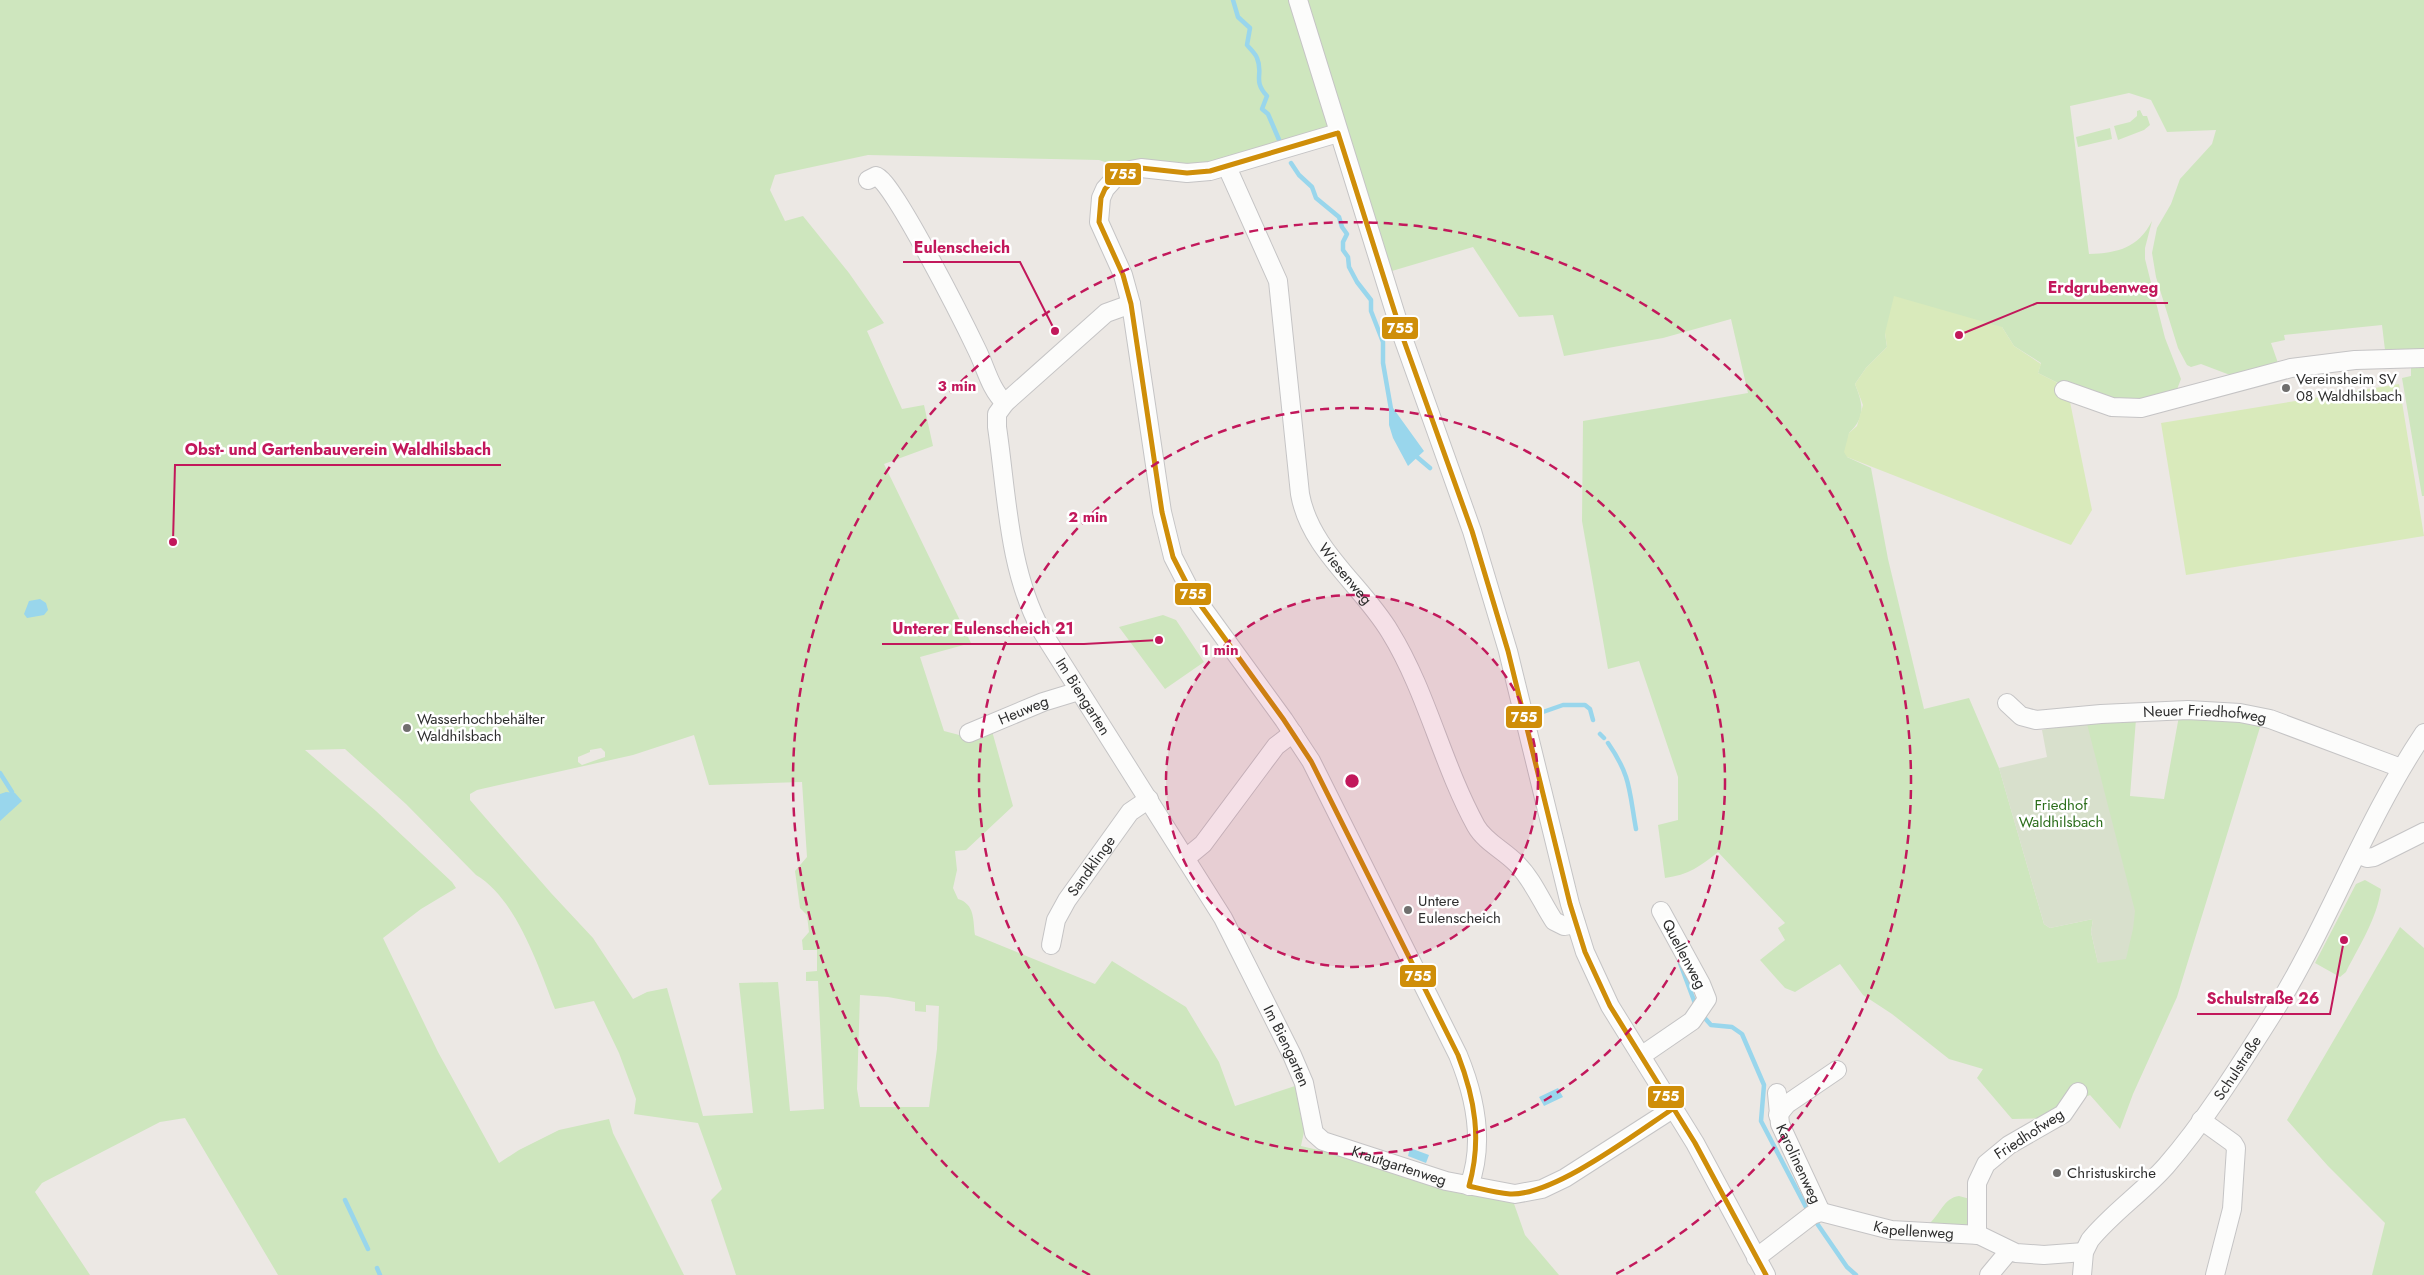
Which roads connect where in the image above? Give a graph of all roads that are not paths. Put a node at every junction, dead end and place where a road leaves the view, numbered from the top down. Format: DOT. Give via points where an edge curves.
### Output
graph roads {
  1 [pos="1298,0"];
  2 [pos="1338,133"];
  3 [pos="1227,167"];
  4 [pos="868,180"];
  5 [pos="1131,304"];
  6 [pos="2424,358"];
  7 [pos="2064,390"];
  8 [pos="1005,403"];
  9 [pos="1079,691"];
  10 [pos="2007,703"];
  11 [pos="969,733"];
  12 [pos="1293,733"];
  13 [pos="2424,733"];
  14 [pos="2401,768"];
  15 [pos="1149,800"];
  16 [pos="2424,832"];
  17 [pos="2357,854"];
  18 [pos="1186,858"];
  19 [pos="1661,911"];
  20 [pos="1576,924"];
  21 [pos="1050,944"];
  22 [pos="1641,1056"];
  23 [pos="1837,1070"];
  24 [pos="2078,1092"];
  25 [pos="1777,1094"];
  26 [pos="1674,1108"];
  27 [pos="1778,1115"];
  28 [pos="2201,1120"];
  29 [pos="1314,1133"];
  30 [pos="1469,1186"];
  31 [pos="1821,1212"];
  32 [pos="1977,1235"];
  33 [pos="2009,1251"];
  34 [pos="2084,1252"];
  35 [pos="1756,1258"];
  36 [pos="1766,1275"];
  37 [pos="1989,1275"];
  38 [pos="2082,1275"];
  39 [pos="2215,1275"];
  1 -- 2 [label="street"];
  2 -- 3 [label="street"];
  2 -- 20 [label="street" via="1403,338 1474,538 1516,684"];
  3 -- 5 [label="street" via="1194,173 1141,168 1123,172 1108,185 1100,202 1099,222 1123,275"];
  3 -- 20 [label="street, Wiesenweg" via="1278,281 1300,494 1307,521 1319,542 1368,600 1397,643 1477,827 1520,866 1554,922 1564,926"];
  4 -- 8 [label="street" via="874,176 881,177 899,205 971,336 993,390"];
  5 -- 8 [label="street" via="1106,313"];
  5 -- 12 [label="street" via="1162,512 1171,552 1191,592"];
  6 -- 7 [label="street" via="2355,360 2290,368 2141,408 2112,407"];
  8 -- 9 [label="street, Im Biengarten" via="997,414 996,422 1020,576 1034,617"];
  9 -- 11 [label="street, Heuweg" via="1043,702"];
  9 -- 15 [label="street, Im Biengarten"];
  10 -- 14 [label="street, Neuer Friedhofweg" via="2021,716 2036,720 2188,710 2234,712 2270,719"];
  12 -- 18 [label="street" via="1276,746 1203,844"];
  12 -- 30 [label="street" via="1335,806 1462,1064 1472,1099 1477,1140 1476,1165"];
  13 -- 14 [label="street, Schulstraße"];
  14 -- 17 [label="street, Schulstraße"];
  15 -- 18 [label="street, Im Biengarten"];
  15 -- 21 [label="street, Sandklinge" via="1130,812 1067,900 1056,920"];
  16 -- 17 [label="street" via="2374,857"];
  17 -- 28 [label="street, Schulstraße" via="2280,1001"];
  18 -- 29 [label="street, Im Biengarten" via="1226,923 1292,1055 1304,1083"];
  19 -- 22 [label="street, Quellenweg" via="1707,998 1692,1022"];
  20 -- 22 [label="street" via="1604,996"];
  22 -- 26 [label="street"];
  23 -- 27 [label="street, Karolinenweg" via="1787,1104"];
  24 -- 32 [label="street, Friedhofweg" via="2062,1114 2009,1145 1986,1164 1977,1183"];
  25 -- 27 [label="street, Karolinenweg"];
  26 -- 30 [label="street, Krautgartenweg" via="1565,1178 1542,1189 1511,1194"];
  26 -- 35 [label="street"];
  27 -- 31 [label="street, Karolinenweg"];
  28 -- 34 [label="street, Schulstraße" via="2166,1166 2095,1234"];
  28 -- 39 [label="street" via="2236,1148 2232,1209"];
  29 -- 30 [label="street, Krautgartenweg" via="1323,1141"];
  31 -- 32 [label="street, Kapellenweg" via="1891,1230"];
  31 -- 35 [label="street"];
  32 -- 33 [label="street, Kapellenweg"];
  33 -- 34 [label="street, Kapellenweg" via="2037,1255"];
  33 -- 37 [label="street"];
  34 -- 38 [label="street, Schulstraße"];
  35 -- 36 [label="street"];
}
